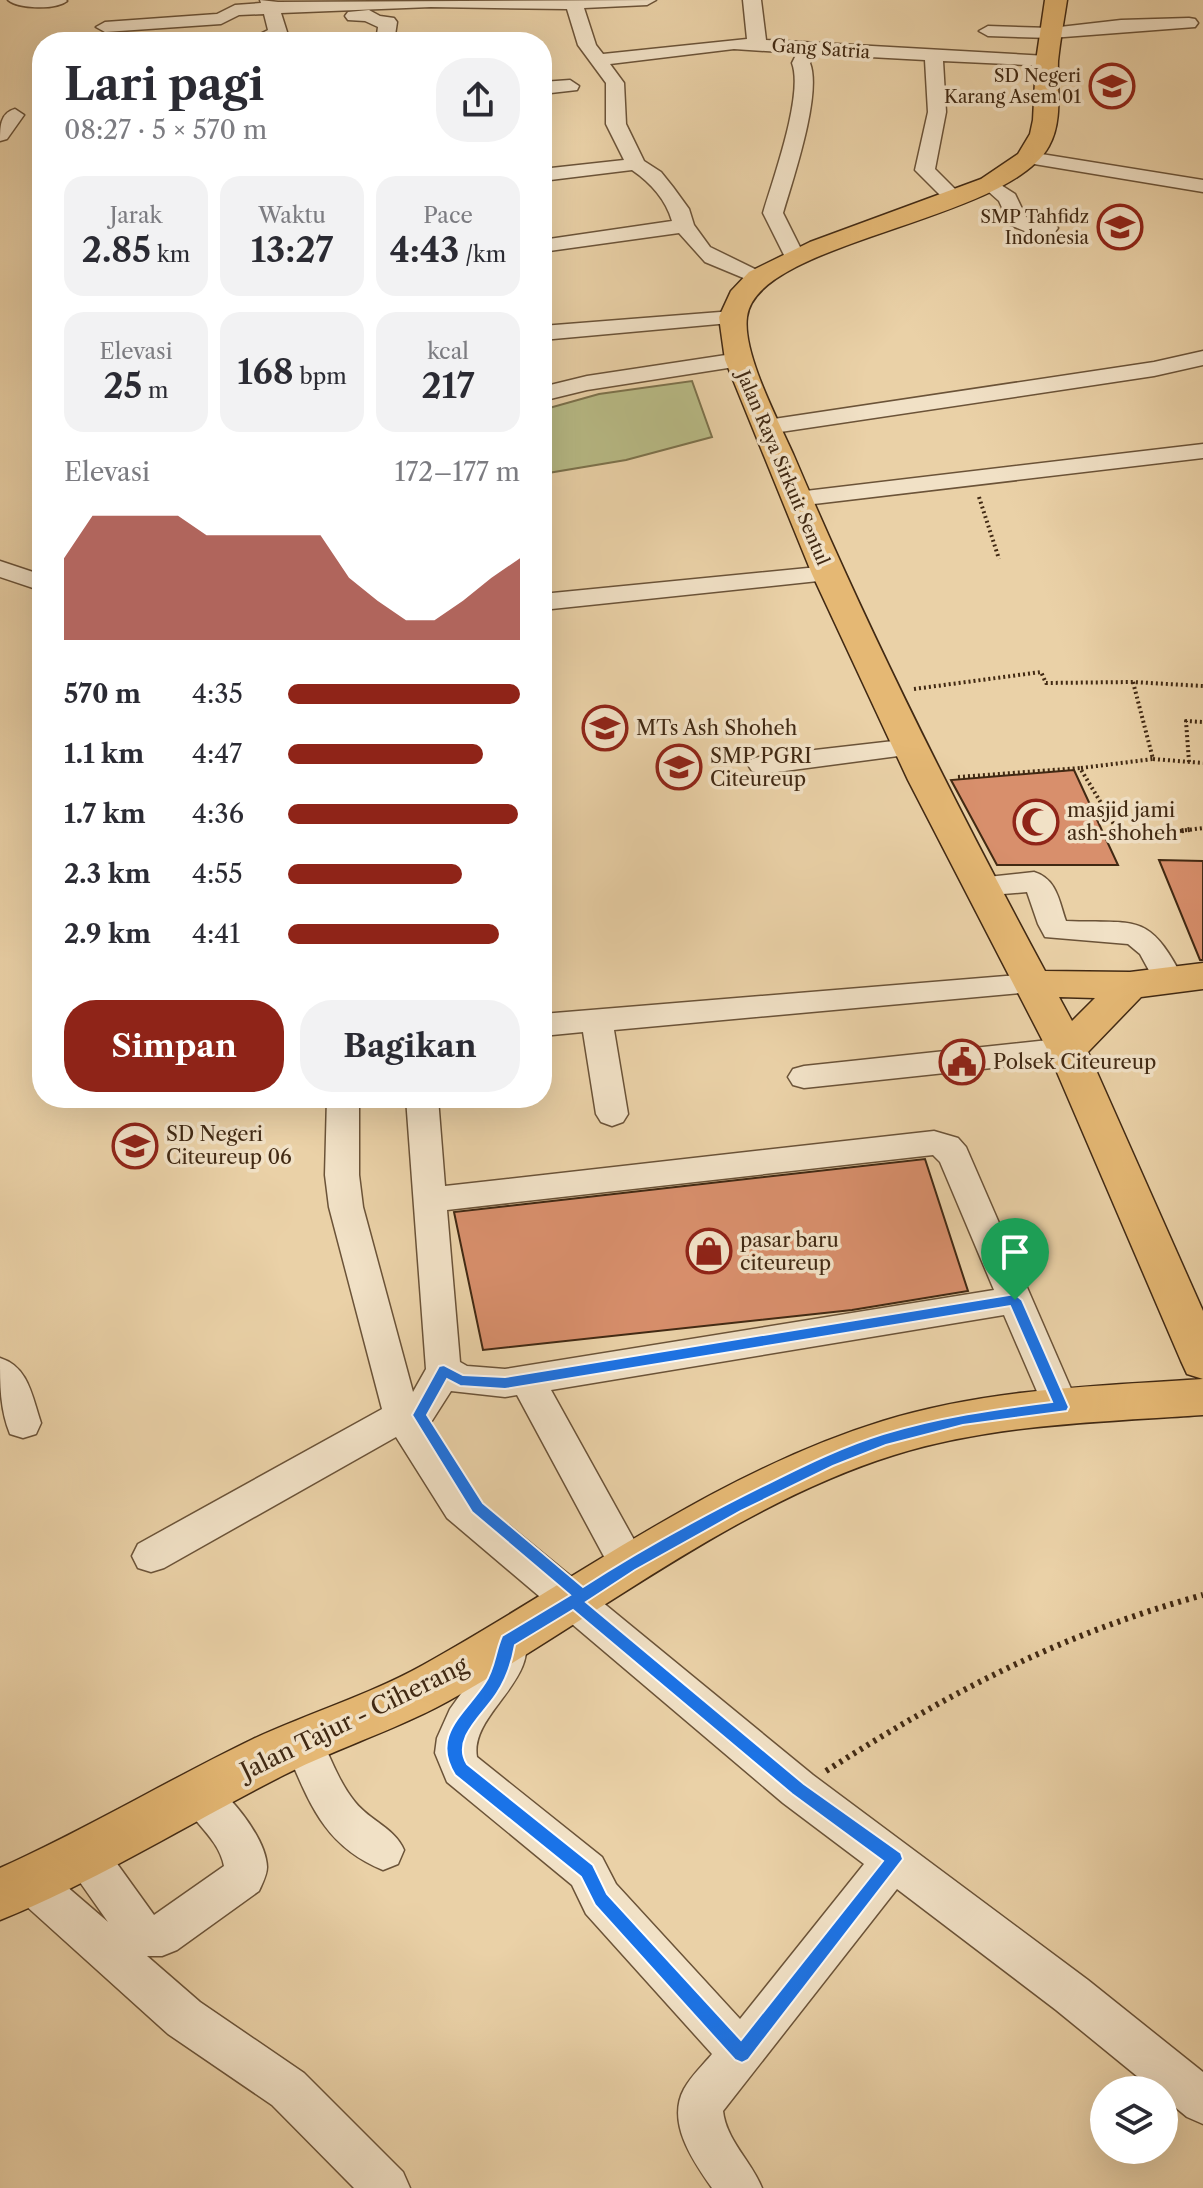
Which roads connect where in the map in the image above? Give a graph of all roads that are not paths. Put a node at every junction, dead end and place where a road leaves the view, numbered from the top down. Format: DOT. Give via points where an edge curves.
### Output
graph roads {
  1 [pos="17,0"];
  2 [pos="647,0"];
  3 [pos="752,0"];
  4 [pos="1056,0"];
  5 [pos="58,1"];
  6 [pos="574,2"];
  7 [pos="270,4"];
  8 [pos="325,7"];
  9 [pos="235,10"];
  10 [pos="1189,23"];
  11 [pos="105,27"];
  12 [pos="988,31"];
  13 [pos="242,32"];
  14 [pos="278,32"];
  15 [pos="386,32"];
  16 [pos="757,44"];
  17 [pos="1049,47"];
  18 [pos="808,48"];
  19 [pos="934,56"];
  20 [pos="596,60"];
  21 [pos="570,86"];
  22 [pos="552,87"];
  23 [pos="15,115"];
  24 [pos="0,135"];
  25 [pos="1029,158"];
  26 [pos="636,164"];
  27 [pos="552,174"];
  28 [pos="990,184"];
  29 [pos="1203,186"];
  30 [pos="954,198"];
  31 [pos="684,226"];
  32 [pos="1048,228"];
  33 [pos="552,245"];
  34 [pos="795,257"];
  35 [pos="758,278"];
  36 [pos="733,317"];
  37 [pos="552,332"];
  38 [pos="1203,358"];
  39 [pos="739,360"];
  40 [pos="552,392"];
  41 [pos="767,427"];
  42 [pos="1203,451"];
  43 [pos="797,499"];
  44 [pos="0,569"];
  45 [pos="828,574"];
  46 [pos="32,580"];
  47 [pos="552,601"];
  48 [pos="911,747"];
  49 [pos="762,765"];
  50 [pos="979,886"];
  51 [pos="1186,978"];
  52 [pos="1031,984"];
  53 [pos="1130,985"];
  54 [pos="597,1022"];
  55 [pos="552,1024"];
  56 [pos="1067,1049"];
  57 [pos="804,1077"];
  58 [pos="343,1108"];
  59 [pos="357,1108"];
  60 [pos="423,1108"];
  61 [pos="612,1114"];
  62 [pos="429,1200"];
  63 [pos="1015,1300"];
  64 [pos="1203,1361"];
  65 [pos="444,1370"];
  66 [pos="0,1372"];
  67 [pos="526,1378"];
  68 [pos="1203,1397"];
  69 [pos="1061,1407"];
  70 [pos="411,1416"];
  71 [pos="23,1423"];
  72 [pos="151,1556"];
  73 [pos="629,1565"];
  74 [pos="578,1599"];
  75 [pos="508,1641"];
  76 [pos="303,1742"];
  77 [pos="199,1795"];
  78 [pos="383,1850"];
  79 [pos="85,1854"];
  80 [pos="895,1859"];
  81 [pos="15,1887"];
  82 [pos="742,2054"];
  83 [pos="1203,2101"];
  84 [pos="387,2188"];
  85 [pos="739,2188"];
  1 -- 5 [label="street"];
  2 -- 6 [label="street"];
  3 -- 16 [label="street"];
  4 -- 17 [label="main road"];
  6 -- 8 [label="street"];
  6 -- 20 [label="street"];
  7 -- 8 [label="street"];
  7 -- 9 [label="street"];
  7 -- 14 [label="street"];
  8 -- 15 [label="street" via="333,16 369,15 388,22"];
  9 -- 11 [label="street" via="221,19"];
  9 -- 13 [label="street" via="246,29"];
  10 -- 17 [label="street" via="1121,25"];
  12 -- 17 [label="street"];
  16 -- 18 [label="street, Gang Satria"];
  16 -- 20 [label="street, Gang Satria"];
  17 -- 19 [label="street, Gang Satria"];
  17 -- 25 [label="main road" via="1044,135"];
  18 -- 19 [label="street, Gang Satria"];
  18 -- 34 [label="street" via="801,63 806,76 794,138 773,213"];
  19 -- 30 [label="street" via="937,112 925,170"];
  20 -- 26 [label="street" via="615,83 616,124"];
  21 -- 22 [label="street"];
  23 -- 24 [label="street"];
  25 -- 28 [label="main road"];
  25 -- 29 [label="street"];
  26 -- 27 [label="street"];
  26 -- 31 [label="street" via="666,191"];
  28 -- 30 [label="main road"];
  28 -- 32 [label="street" via="1008,198 1017,221"];
  30 -- 34 [label="main road"];
  31 -- 33 [label="street"];
  31 -- 35 [label="street" via="712,258"];
  34 -- 35 [label="main road"];
  35 -- 36 [label="main road" via="744,291"];
  36 -- 37 [label="street"];
  36 -- 39 [label="main road, Jalan Raya Sirkuit Sentul"];
  38 -- 41 [label="street"];
  39 -- 40 [label="street"];
  39 -- 41 [label="main road, Jalan Raya Sirkuit Sentul"];
  41 -- 43 [label="main road, Jalan Raya Sirkuit Sentul"];
  42 -- 43 [label="street"];
  43 -- 45 [label="main road, Jalan Raya Sirkuit Sentul"];
  44 -- 46 [label="street"];
  45 -- 47 [label="street"];
  45 -- 48 [label="main road, Jalan Raya Sirkuit Sentul"];
  48 -- 49 [label="street"];
  48 -- 50 [label="main road, Jalan Raya Sirkuit Sentul"];
  50 -- 51 [label="street" via="1034,882 1056,930 1142,937"];
  50 -- 52 [label="main road, Jalan Raya Sirkuit Sentul"];
  51 -- 53 [label="main road"];
  52 -- 53 [label="main road"];
  52 -- 54 [label="street"];
  52 -- 56 [label="main road, Jalan Raya Sirkuit Sentul"];
  53 -- 56 [label="main road"];
  54 -- 55 [label="street"];
  54 -- 61 [label="street"];
  56 -- 57 [label="street"];
  56 -- 64 [label="main road, Jalan Raya Sirkuit Sentul"];
  58 -- 70 [label="street" via="346,1207"];
  59 -- 70 [label="street" via="362,1206"];
  60 -- 62 [label="street"];
  62 -- 63 [label="street" via="934,1143 954,1156"];
  62 -- 65 [label="street"];
  63 -- 67 [label="street"];
  63 -- 69 [label="street"];
  65 -- 67 [label="street" via="460,1380 505,1383"];
  65 -- 70 [label="street"];
  66 -- 71 [label="street" via="8,1379"];
  67 -- 73 [label="street"];
  68 -- 69 [label="main road, Jalan Tajur - Ciherang"];
  69 -- 73 [label="main road, Jalan Tajur - Ciherang" via="963,1419 884,1440 827,1462"];
  70 -- 72 [label="street"];
  70 -- 74 [label="street" via="460,1507"];
  73 -- 74 [label="main road, Jalan Tajur - Ciherang"];
  74 -- 75 [label="main road, Jalan Tajur - Ciherang"];
  74 -- 80 [label="street" via="798,1789"];
  75 -- 76 [label="main road, Jalan Tajur - Ciherang" via="436,1683"];
  75 -- 82 [label="street" via="504,1664 491,1688 457,1733 454,1758 587,1871 601,1899"];
  76 -- 77 [label="main road, Jalan Tajur - Ciherang"];
  76 -- 78 [label="street" via="346,1826"];
  77 -- 79 [label="main road, Jalan Tajur - Ciherang"];
  77 -- 79 [label="street" via="238,1844 247,1869 244,1877 162,1935 140,1932"];
  79 -- 81 [label="main road, Jalan Tajur - Ciherang"];
  80 -- 82 [label="street"];
  80 -- 83 [label="street"];
  81 -- 84 [label="street" via="184,2018 288,2089"];
  82 -- 85 [label="street" via="701,2103 698,2116"];
}
